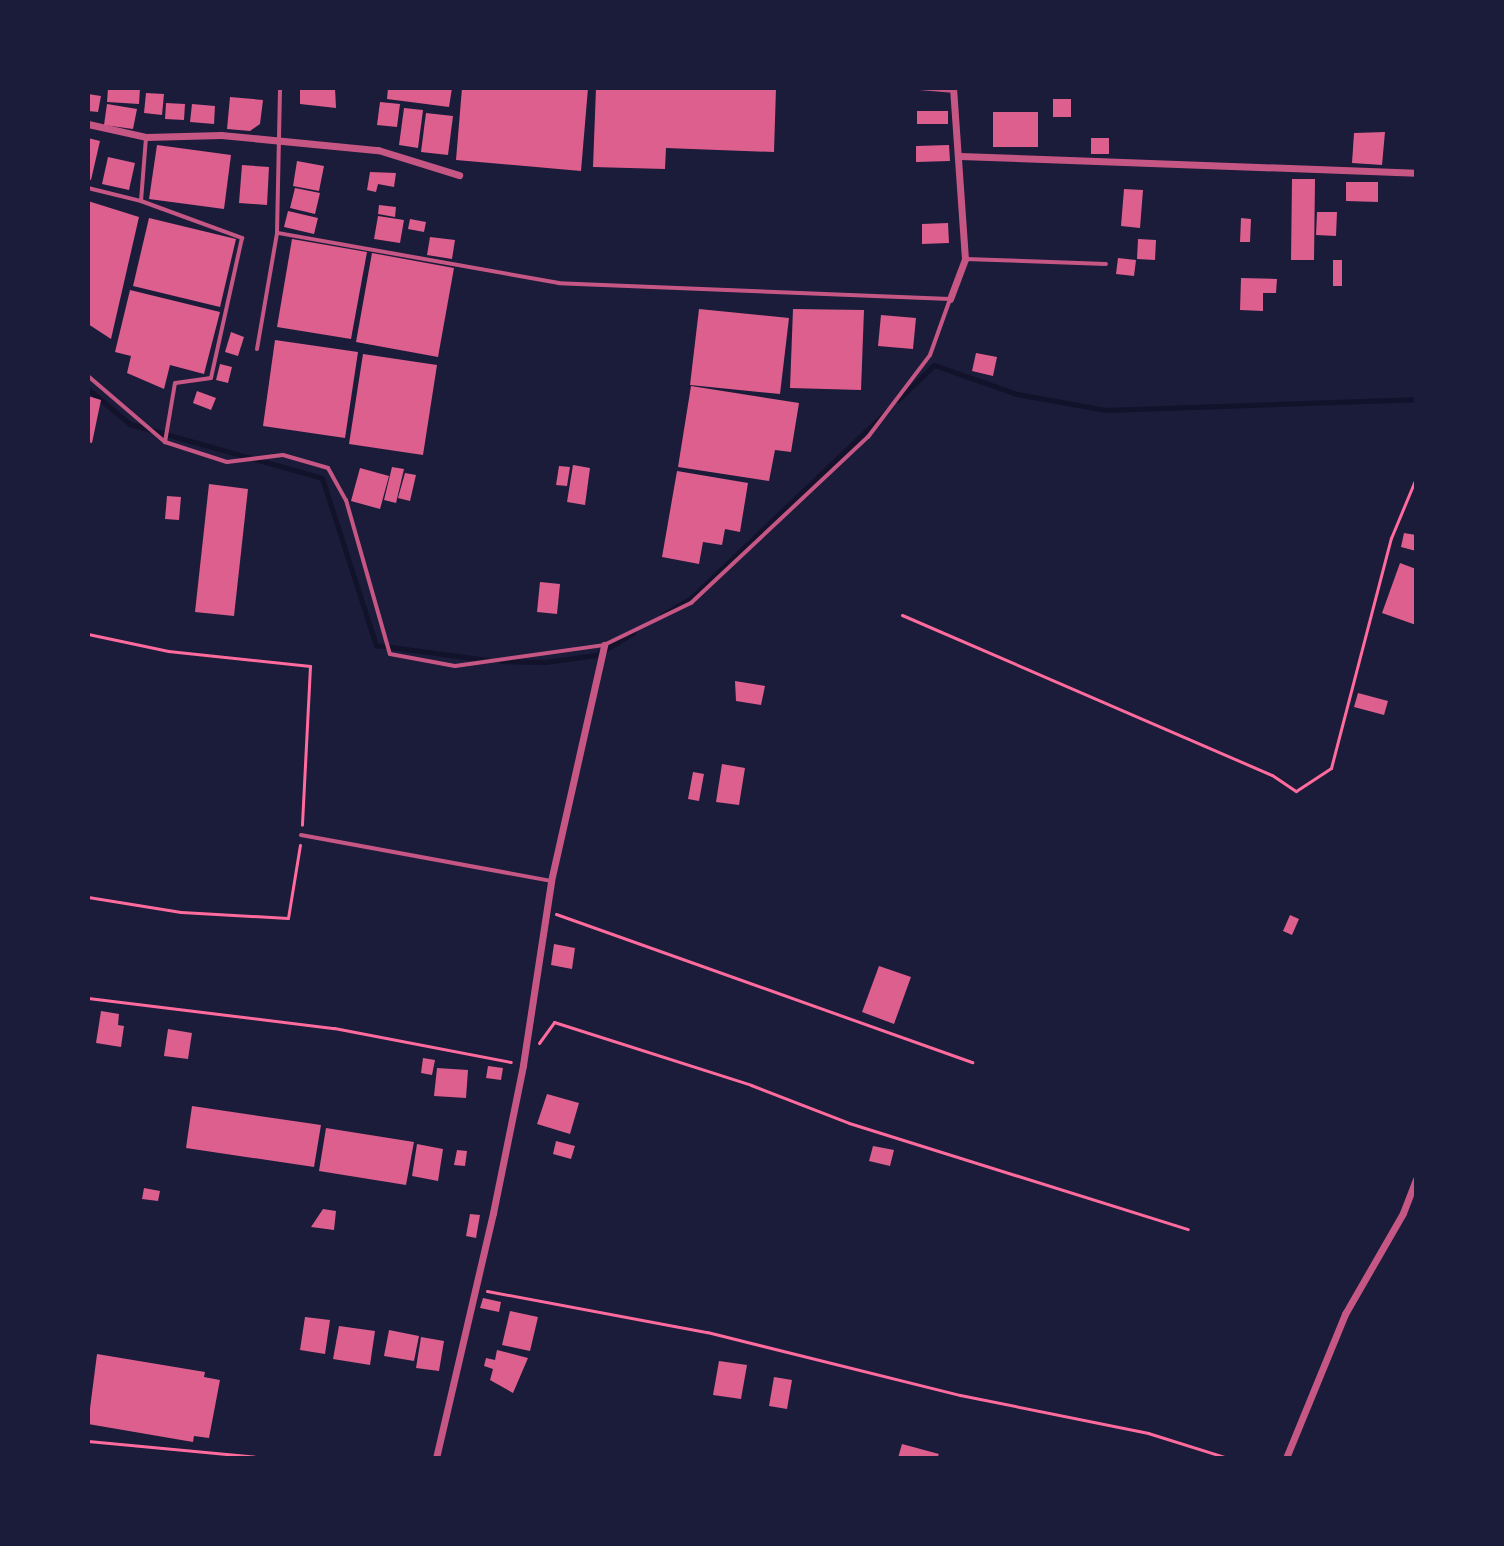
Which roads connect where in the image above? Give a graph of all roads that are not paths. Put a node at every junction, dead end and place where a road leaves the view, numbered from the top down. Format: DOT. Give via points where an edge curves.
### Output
graph roads {
  1 [pos="280,88"];
  2 [pos="919,88"];
  3 [pos="952,89"];
  4 [pos="88,124"];
  5 [pos="146,137"];
  6 [pos="281,144"];
  7 [pos="960,156"];
  8 [pos="1416,173"];
  9 [pos="459,175"];
  10 [pos="88,188"];
  11 [pos="141,201"];
  12 [pos="277,233"];
  13 [pos="965,259"];
  14 [pos="1106,264"];
  15 [pos="950,299"];
  16 [pos="257,349"];
  17 [pos="88,376"];
  18 [pos="165,442"];
  19 [pos="604,645"];
  20 [pos="301,835"];
  21 [pos="551,881"];
  22 [pos="1416,1179"];
  23 [pos="436,1458"];
  24 [pos="1286,1458"];
  1 -- 6 [label="lane"];
  2 -- 3 [label="lane"];
  3 -- 7 [label="street"];
  4 -- 5 [label="street"];
  5 -- 6 [label="street" via="221,135"];
  5 -- 11 [label="lane"];
  6 -- 9 [label="street" via="378,150"];
  6 -- 12 [label="lane"];
  7 -- 8 [label="street"];
  7 -- 13 [label="street"];
  10 -- 11 [label="lane"];
  11 -- 18 [label="lane" via="242,238 211,378 175,383"];
  12 -- 15 [label="lane" via="559,283"];
  12 -- 16 [label="lane"];
  13 -- 14 [label="lane"];
  13 -- 15 [label="street"];
  15 -- 19 [label="lane" via="930,355 868,437 691,603"];
  17 -- 18 [label="lane"];
  18 -- 19 [label="lane" via="227,462 283,455 328,468 346,500 390,654 455,666"];
  19 -- 21 [label="street"];
  20 -- 21 [label="lane"];
  21 -- 23 [label="street" via="523,1065"];
  22 -- 24 [label="street" via="1403,1213 1345,1314"];
}
